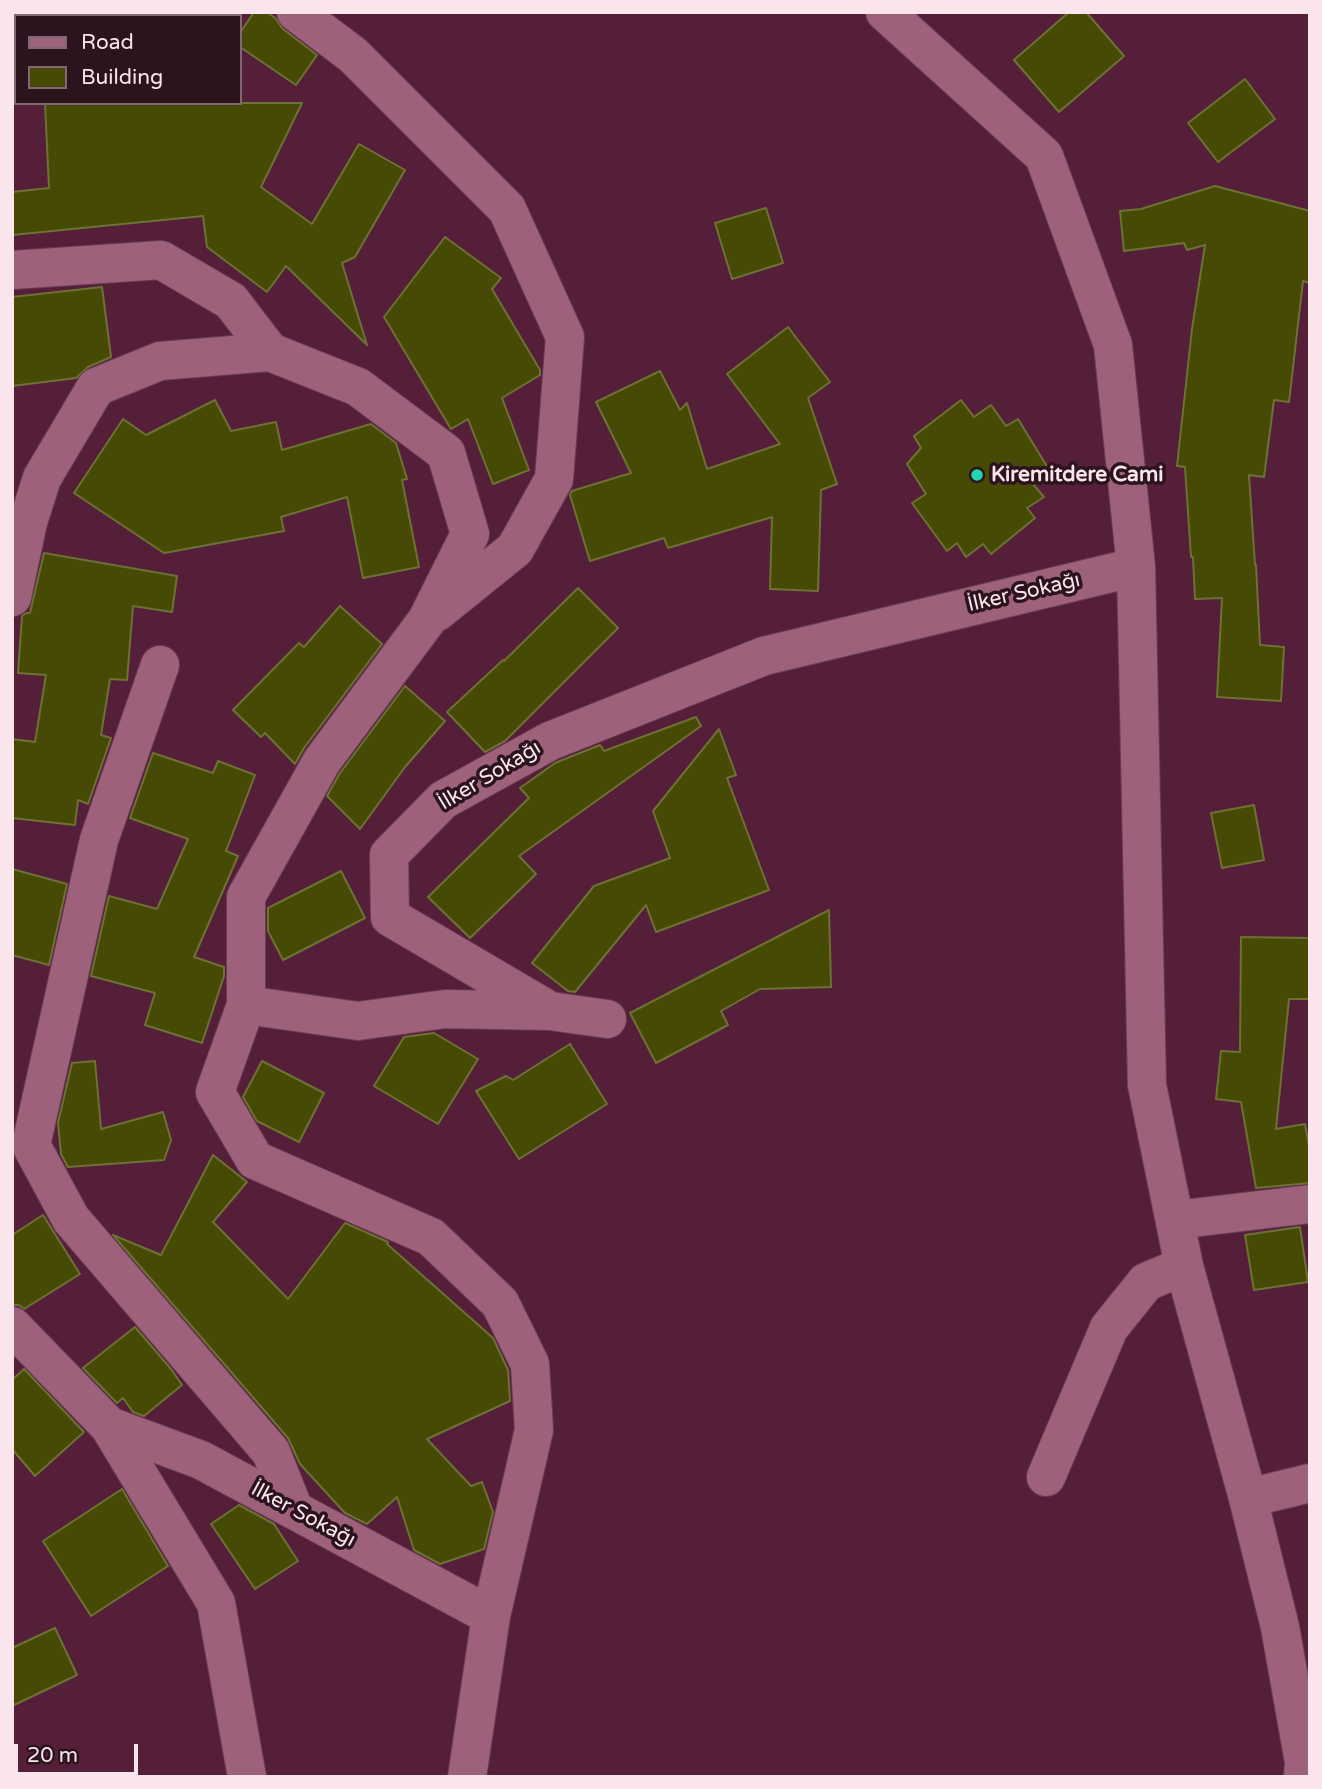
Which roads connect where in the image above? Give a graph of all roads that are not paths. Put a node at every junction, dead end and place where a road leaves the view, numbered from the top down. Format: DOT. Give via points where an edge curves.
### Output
graph roads {
  1 [pos="296,12"];
  2 [pos="885,12"];
  3 [pos="12,270"];
  4 [pos="270,352"];
  5 [pos="20,522"];
  6 [pos="1136,566"];
  7 [pos="12,597"];
  8 [pos="427,620"];
  9 [pos="160,665"];
  10 [pos="246,1005"];
  11 [pos="550,1011"];
  12 [pos="607,1019"];
  13 [pos="1310,1204"];
  14 [pos="1175,1220"];
  15 [pos="1184,1266"];
  16 [pos="12,1326"];
  17 [pos="109,1426"];
  18 [pos="1046,1477"];
  19 [pos="1310,1483"];
  20 [pos="1248,1499"];
  21 [pos="293,1510"];
  22 [pos="491,1616"];
  23 [pos="247,1777"];
  24 [pos="467,1777"];
  25 [pos="1303,1777"];
  1 -- 8 [label="street" via="352,55 507,209 565,337 554,479 515,549"];
  2 -- 6 [label="street" via="1044,156 1114,345"];
  3 -- 4 [label="street" via="161,260 231,301"];
  4 -- 5 [label="street" via="160,361 96,387"];
  4 -- 8 [label="street" via="358,387 446,453 470,534"];
  5 -- 7 [label="street"];
  6 -- 11 [label="street, İlker Sokağı" via="764,656 550,741 443,800 389,855 390,917"];
  6 -- 14 [label="street" via="1147,1085"];
  8 -- 10 [label="street" via="322,761 246,897"];
  9 -- 21 [label="street" via="99,840 31,1145 71,1219 271,1452"];
  10 -- 11 [label="street" via="358,1021 444,1009"];
  10 -- 22 [label="street" via="215,1092 255,1160 431,1237 500,1303 530,1364 534,1430"];
  11 -- 12 [label="street"];
  13 -- 14 [label="street"];
  14 -- 15 [label="street"];
  15 -- 18 [label="street" via="1146,1282 1109,1328"];
  15 -- 20 [label="street"];
  16 -- 17 [label="street"];
  17 -- 21 [label="street, İlker Sokağı" via="201,1460"];
  17 -- 23 [label="street" via="216,1604"];
  19 -- 20 [label="street"];
  20 -- 25 [label="street" via="1280,1627"];
  21 -- 22 [label="street, İlker Sokağı"];
  22 -- 24 [label="street"];
}
